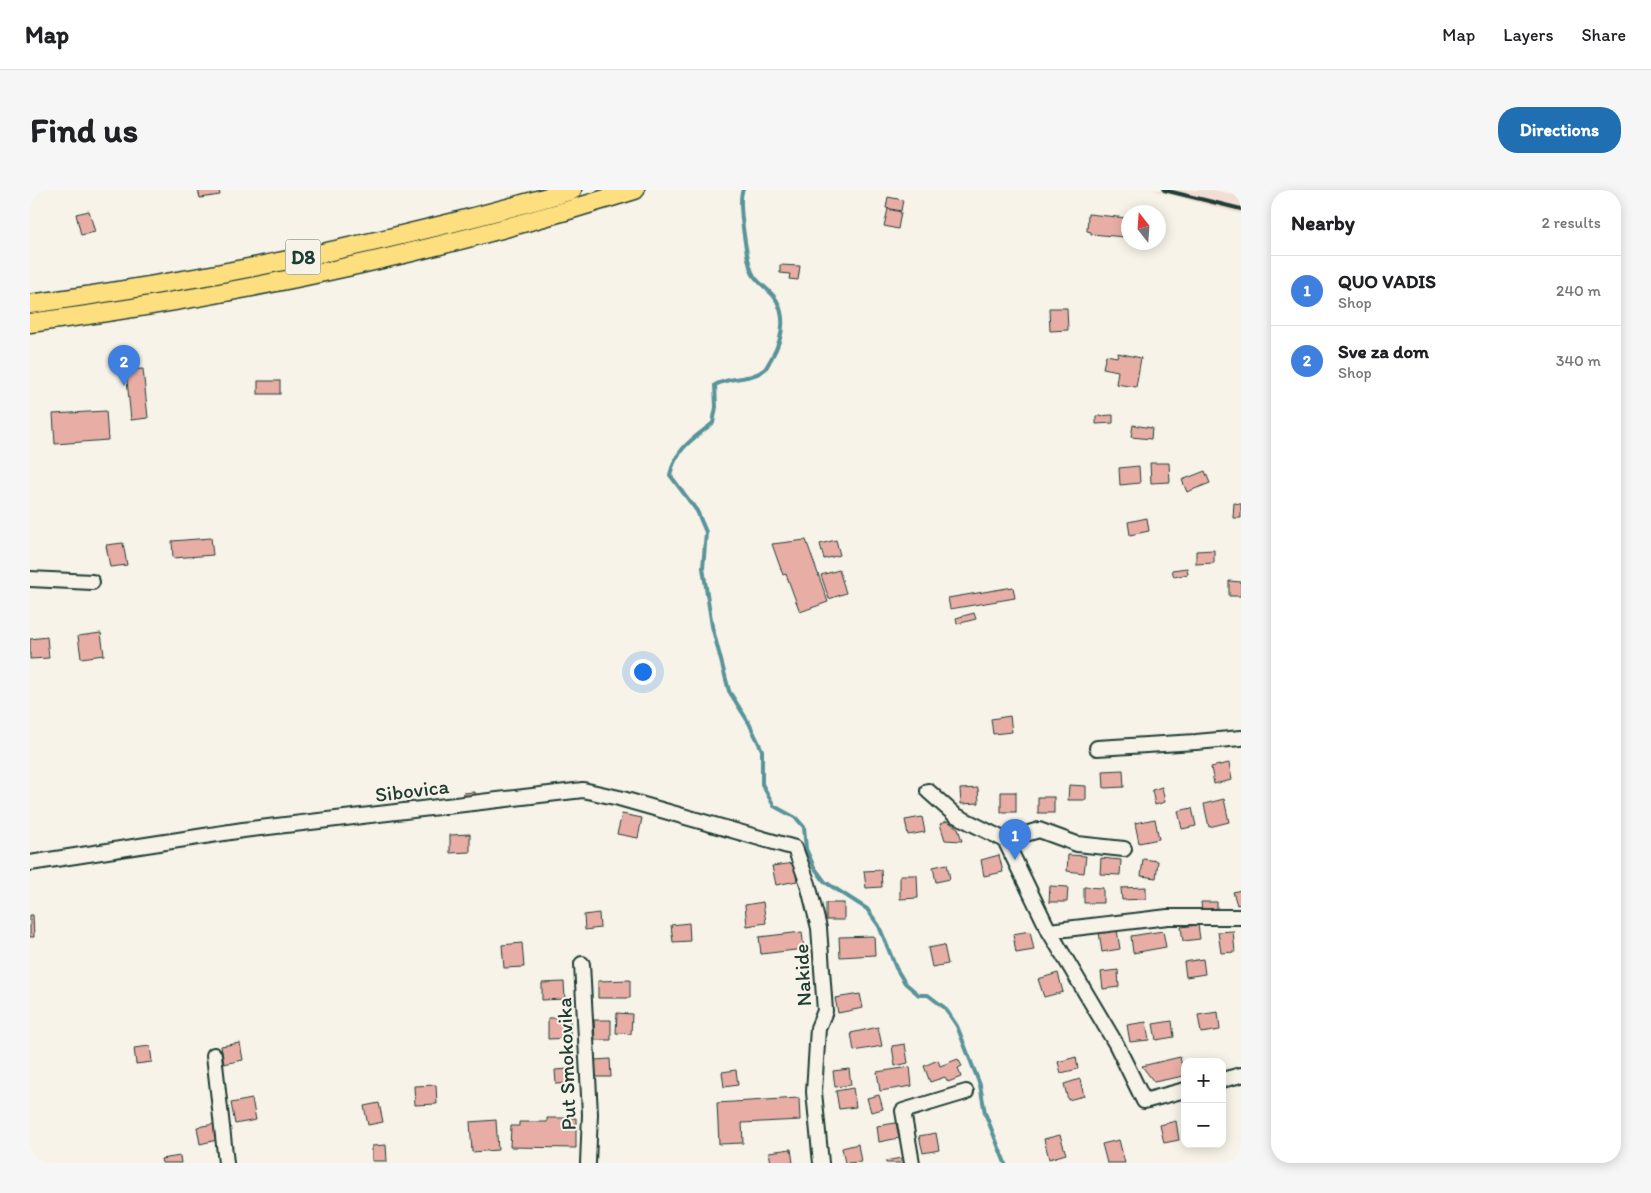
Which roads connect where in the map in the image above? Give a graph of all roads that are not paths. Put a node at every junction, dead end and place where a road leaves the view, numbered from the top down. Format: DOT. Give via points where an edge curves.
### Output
graph roads {
  1 [pos="572,190"];
  2 [pos="635,190"];
  3 [pos="30,304"];
  4 [pos="30,323"];
  5 [pos="30,579"];
  6 [pos="92,582"];
  7 [pos="1241,738"];
  8 [pos="1098,748"];
  9 [pos="928,791"];
  10 [pos="1005,840"];
  11 [pos="795,848"];
  12 [pos="1124,849"];
  13 [pos="30,863"];
  14 [pos="1241,917"];
  15 [pos="1049,931"];
  16 [pos="582,964"];
  17 [pos="214,1055"];
  18 [pos="1241,1075"];
  19 [pos="1226,1079"];
  20 [pos="1181,1091"];
  21 [pos="966,1092"];
  22 [pos="226,1163"];
  23 [pos="588,1163"];
  24 [pos="822,1163"];
  25 [pos="912,1163"];
  1 -- 3 [label="main road, D8" via="449,224 323,253 163,284"];
  2 -- 4 [label="main road, D8" via="564,212 330,272 180,301"];
  5 -- 6 [label="street"];
  7 -- 8 [label="street"];
  9 -- 10 [label="street" via="955,815"];
  10 -- 12 [label="street" via="1039,830 1077,844"];
  10 -- 15 [label="street"];
  11 -- 13 [label="street, Sibovica" via="583,790 243,830"];
  11 -- 24 [label="street, Nakide" via="819,928 826,1011 818,1028 814,1092"];
  14 -- 15 [label="street" via="1168,918"];
  15 -- 20 [label="street" via="1116,1044 1144,1101"];
  16 -- 23 [label="street, Put Smokovika" via="590,1114"];
  17 -- 22 [label="street"];
  18 -- 19 [label="street"];
  21 -- 25 [label="street" via="903,1111"];
}
